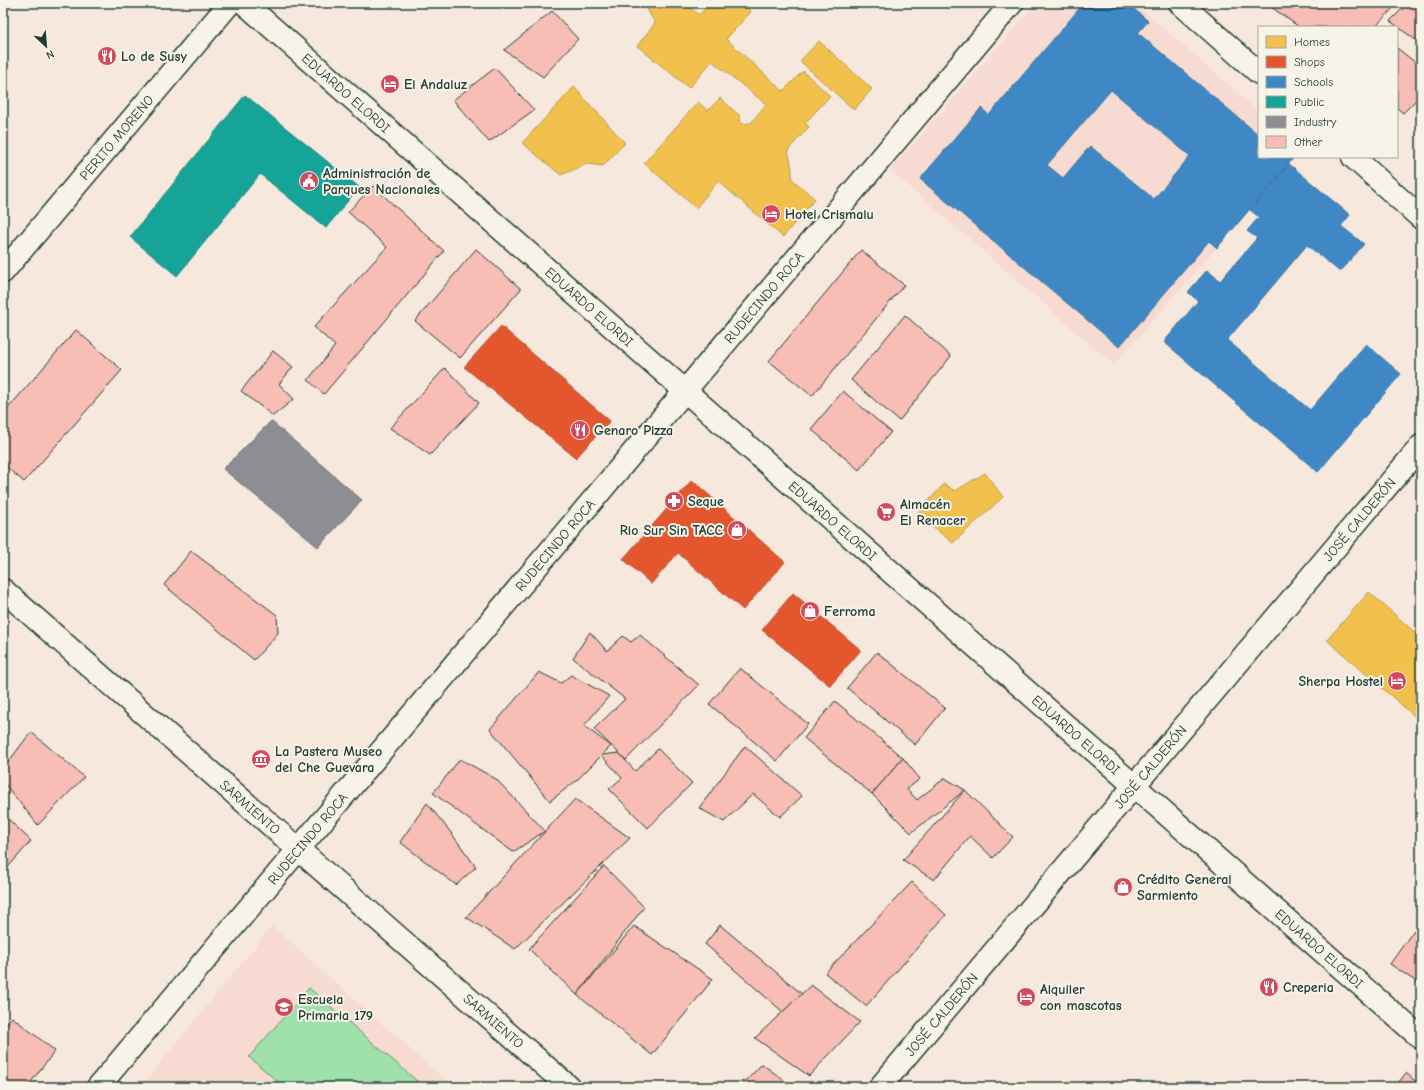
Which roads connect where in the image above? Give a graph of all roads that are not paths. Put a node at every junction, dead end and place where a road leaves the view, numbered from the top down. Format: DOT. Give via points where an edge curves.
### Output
graph roads {
  1 [pos="230,3"];
  2 [pos="244,3"];
  3 [pos="1012,3"];
  4 [pos="1180,3"];
  5 [pos="1258,72"];
  6 [pos="1354,158"];
  7 [pos="1421,218"];
  8 [pos="3,272"];
  9 [pos="685,391"];
  10 [pos="1421,446"];
  11 [pos="3,590"];
  12 [pos="1134,786"];
  13 [pos="298,850"];
  14 [pos="1421,1038"];
  15 [pos="98,1087"];
  16 [pos="569,1087"];
  17 [pos="880,1087"];
  1 -- 8 [label="street, PERITO MORENO"];
  2 -- 9 [label="street, EDUARDO ELORDI"];
  3 -- 9 [label="street, RUDECINDO ROCA"];
  4 -- 5 [label="street"];
  6 -- 7 [label="street"];
  9 -- 12 [label="street, EDUARDO ELORDI"];
  9 -- 13 [label="street, RUDECINDO ROCA"];
  10 -- 12 [label="street, JOSÉ CALDERÓN"];
  11 -- 13 [label="street, SARMIENTO"];
  12 -- 14 [label="street, EDUARDO ELORDI"];
  12 -- 17 [label="street, JOSÉ CALDERÓN"];
  13 -- 15 [label="street, RUDECINDO ROCA"];
  13 -- 16 [label="street, SARMIENTO"];
}
